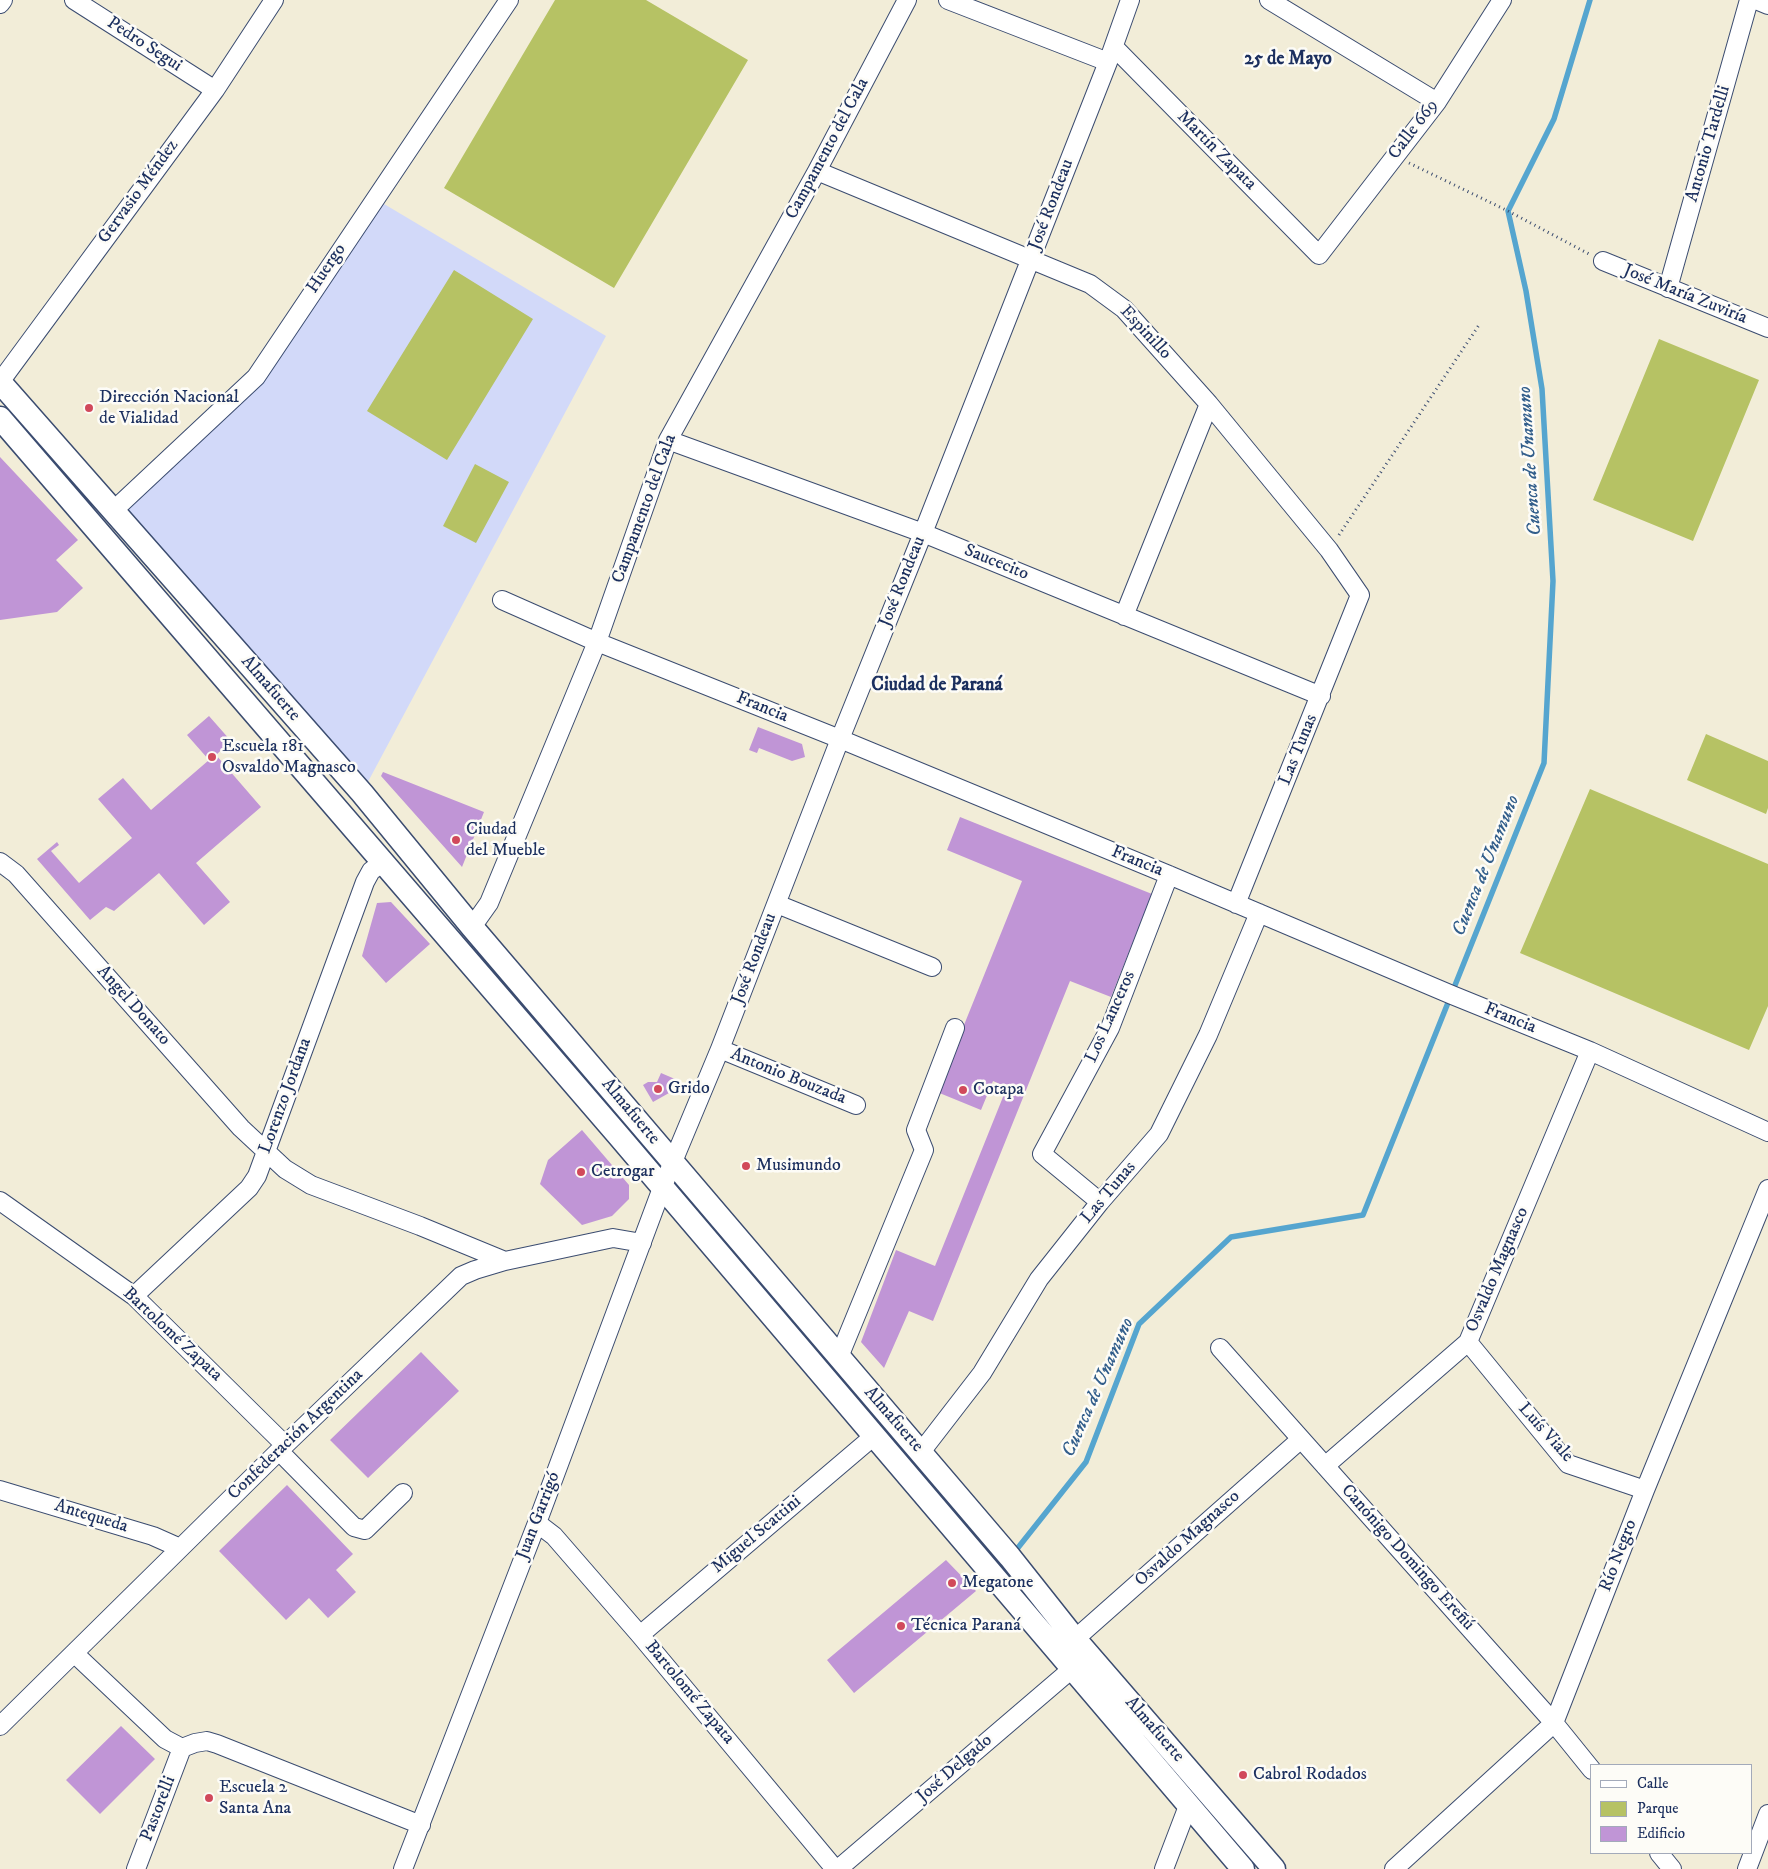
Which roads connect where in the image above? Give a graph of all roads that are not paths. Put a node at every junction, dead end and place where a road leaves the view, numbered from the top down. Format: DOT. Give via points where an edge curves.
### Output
graph roads {
  1 [pos="3,0"];
  2 [pos="74,0"];
  3 [pos="274,0"];
  4 [pos="509,0"];
  5 [pos="907,0"];
  6 [pos="948,0"];
  7 [pos="1130,0"];
  8 [pos="1269,0"];
  9 [pos="1502,0"];
  10 [pos="1749,0"];
  11 [pos="1756,0"];
  12 [pos="0,4"];
  13 [pos="1768,5"];
  14 [pos="1111,55"];
  15 [pos="214,90"];
  16 [pos="1437,102"];
  17 [pos="816,171"];
  18 [pos="1319,255"];
  19 [pos="1030,259"];
  20 [pos="1603,261"];
  21 [pos="1668,288"];
  22 [pos="1768,328"];
  23 [pos="0,382"];
  24 [pos="1210,404"];
  25 [pos="0,418"];
  26 [pos="668,440"];
  27 [pos="114,510"];
  28 [pos="923,533"];
  29 [pos="1360,595"];
  30 [pos="502,600"];
  31 [pos="1124,616"];
  32 [pos="597,642"];
  33 [pos="1321,696"];
  34 [pos="840,739"];
  35 [pos="384,861"];
  36 [pos="0,862"];
  37 [pos="1169,875"];
  38 [pos="777,904"];
  39 [pos="1236,904"];
  40 [pos="1259,913"];
  41 [pos="472,927"];
  42 [pos="932,967"];
  43 [pos="955,1028"];
  44 [pos="720,1049"];
  45 [pos="1590,1051"];
  46 [pos="856,1105"];
  47 [pos="1768,1132"];
  48 [pos="266,1152"];
  49 [pos="674,1164"];
  50 [pos="662,1188"];
  51 [pos="1768,1189"];
  52 [pos="0,1201"];
  53 [pos="1100,1202"];
  54 [pos="642,1243"];
  55 [pos="505,1261"];
  56 [pos="134,1296"];
  57 [pos="1468,1342"];
  58 [pos="1220,1348"];
  59 [pos="840,1357"];
  60 [pos="874,1436"];
  61 [pos="1301,1439"];
  62 [pos="282,1448"];
  63 [pos="921,1452"];
  64 [pos="1325,1466"];
  65 [pos="0,1490"];
  66 [pos="1645,1490"];
  67 [pos="403,1493"];
  68 [pos="536,1522"];
  69 [pos="180,1548"];
  70 [pos="640,1635"];
  71 [pos="1075,1639"];
  72 [pos="75,1654"];
  73 [pos="1073,1668"];
  74 [pos="1554,1723"];
  75 [pos="0,1726"];
  76 [pos="182,1748"];
  77 [pos="1590,1768"];
  78 [pos="1188,1806"];
  79 [pos="1768,1814"];
  80 [pos="421,1824"];
  81 [pos="1753,1853"];
  82 [pos="1660,1854"];
  83 [pos="1753,1854"];
  84 [pos="136,1869"];
  85 [pos="403,1869"];
  86 [pos="837,1869"];
  87 [pos="1164,1869"];
  88 [pos="1243,1869"];
  89 [pos="1274,1869"];
  90 [pos="1394,1869"];
  91 [pos="1672,1869"];
  92 [pos="1747,1869"];
  1 -- 12 [label="street"];
  2 -- 15 [label="street, Pedro Segui"];
  3 -- 15 [label="street, Gervasio Méndez"];
  4 -- 27 [label="street, Huergo" via="256,378"];
  5 -- 17 [label="street, Campamento del Cala"];
  6 -- 14 [label="street, Martín Zapata"];
  7 -- 14 [label="street, José Rondeau"];
  8 -- 16 [label="street"];
  9 -- 16 [label="street, Calle 669"];
  10 -- 21 [label="street, Antonio Tardelli"];
  11 -- 13 [label="street"];
  14 -- 18 [label="street, Martín Zapata"];
  14 -- 19 [label="street, José Rondeau"];
  15 -- 23 [label="street, Gervasio Méndez"];
  16 -- 18 [label="street, Calle 669"];
  17 -- 19 [label="street, Espinillo"];
  17 -- 26 [label="street, Campamento del Cala"];
  19 -- 24 [label="street, Espinillo" via="1090,284 1124,309"];
  19 -- 28 [label="street, José Rondeau"];
  20 -- 21 [label="street, José María Zuviría"];
  21 -- 22 [label="street, José María Zuviría"];
  23 -- 27 [label="main road, Almafuerte"];
  24 -- 29 [label="street, Espinillo" via="1329,550"];
  24 -- 31 [label="street"];
  25 -- 35 [label="main road, Almafuerte"];
  26 -- 28 [label="street, Saucecito"];
  26 -- 32 [label="street, Campamento del Cala"];
  27 -- 41 [label="main road, Almafuerte" via="362,793"];
  28 -- 31 [label="street, Saucecito"];
  28 -- 34 [label="street, José Rondeau"];
  29 -- 33 [label="street, Las Tunas"];
  30 -- 32 [label="street, Francia"];
  31 -- 33 [label="street, Saucecito"];
  32 -- 34 [label="street, Francia"];
  32 -- 41 [label="street, Campamento del Cala" via="489,903"];
  33 -- 39 [label="street, Las Tunas"];
  34 -- 37 [label="street, Francia"];
  34 -- 38 [label="street, José Rondeau"];
  35 -- 48 [label="street, Lorenzo Jordana" via="365,882"];
  35 -- 50 [label="main road, Almafuerte"];
  36 -- 48 [label="street, Angel Donato" via="16,874 241,1128"];
  37 -- 39 [label="street, Francia"];
  37 -- 53 [label="street, Los Lanceros" via="1110,1028 1042,1154"];
  38 -- 42 [label="street"];
  38 -- 44 [label="street, José Rondeau"];
  39 -- 40 [label="street, Francia"];
  40 -- 45 [label="street, Francia"];
  40 -- 53 [label="street, Las Tunas" via="1208,1035 1159,1134"];
  41 -- 49 [label="main road, Almafuerte"];
  43 -- 59 [label="street" via="916,1130 924,1150"];
  44 -- 46 [label="street, Antonio Bouzada"];
  44 -- 49 [label="street, José Rondeau"];
  45 -- 47 [label="street, Francia"];
  45 -- 57 [label="street, Osvaldo Magnasco"];
  48 -- 55 [label="street, Angel Donato" via="310,1185"];
  48 -- 56 [label="street, Lorenzo Jordana" via="249,1188"];
  49 -- 50 [label="street, Juan Garrigó"];
  49 -- 59 [label="main road, Almafuerte"];
  50 -- 54 [label="street, Juan Garrigó"];
  50 -- 60 [label="main road, Almafuerte"];
  51 -- 66 [label="street, Río Negro"];
  52 -- 56 [label="street, Bartolomé Zapata"];
  53 -- 63 [label="street, Las Tunas" via="1039,1279 982,1373"];
  54 -- 55 [label="street, Confederación Argentina" via="613,1238"];
  54 -- 68 [label="street, Juan Garrigó"];
  55 -- 62 [label="street, Confederación Argentina" via="461,1276"];
  56 -- 62 [label="street, Bartolomé Zapata"];
  57 -- 64 [label="street, Osvaldo Magnasco"];
  57 -- 66 [label="street, Luís Viale" via="1568,1464"];
  58 -- 61 [label="street, Canónigo Domingo Ereñú"];
  59 -- 63 [label="main road, Almafuerte"];
  60 -- 70 [label="street, Miguel Scattini"];
  60 -- 73 [label="main road, Almafuerte"];
  61 -- 64 [label="street, Canónigo Domingo Ereñú"];
  61 -- 71 [label="street, Osvaldo Magnasco"];
  62 -- 67 [label="street, Bartolomé Zapata" via="354,1527 365,1530"];
  62 -- 69 [label="street, Confederación Argentina"];
  63 -- 71 [label="main road, Almafuerte"];
  64 -- 74 [label="street, Canónigo Domingo Ereñú"];
  65 -- 69 [label="street, Antequeda" via="153,1536"];
  66 -- 74 [label="street, Río Negro"];
  68 -- 70 [label="street, Bartolomé Zapata" via="554,1536"];
  68 -- 80 [label="street, Juan Garrigó"];
  69 -- 72 [label="street, Confederación Argentina"];
  70 -- 86 [label="street, Bartolomé Zapata"];
  71 -- 89 [label="main road, Almafuerte"];
  72 -- 75 [label="street, Confederación Argentina"];
  72 -- 76 [label="street" via="165,1739"];
  73 -- 78 [label="main road, Almafuerte"];
  73 -- 86 [label="street, José Delgado"];
  74 -- 77 [label="street, Canónigo Domingo Ereñú"];
  74 -- 90 [label="street, Río Negro"];
  76 -- 80 [label="street" via="207,1741 217,1744"];
  76 -- 84 [label="street, Pastorelli"];
  78 -- 87 [label="street"];
  78 -- 88 [label="main road, Almafuerte"];
  79 -- 81 [label="street"];
  80 -- 85 [label="street, Juan Garrigó"];
  82 -- 91 [label="street"];
  83 -- 92 [label="street"];
}
